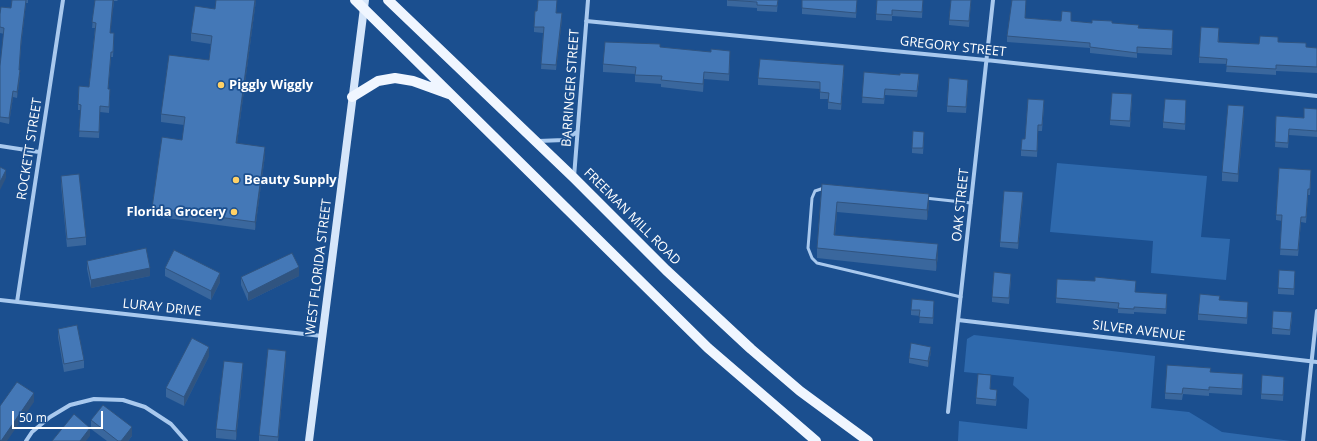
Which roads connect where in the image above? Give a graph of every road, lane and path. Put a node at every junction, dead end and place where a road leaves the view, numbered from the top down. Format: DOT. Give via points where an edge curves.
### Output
graph roads {
  1 [pos="63,0"];
  2 [pos="355,0"];
  3 [pos="388,0"];
  4 [pos="588,0"];
  5 [pos="993,0"];
  6 [pos="364,4"];
  7 [pos="586,20"];
  8 [pos="986,60"];
  9 [pos="451,95"];
  10 [pos="1317,96"];
  11 [pos="352,97"];
  12 [pos="577,132"];
  13 [pos="536,141"];
  14 [pos="0,146"];
  15 [pos="39,152"];
  16 [pos="574,178"];
  17 [pos="826,188"];
  18 [pos="918,197"];
  19 [pos="971,203"];
  20 [pos="961,297"];
  21 [pos="0,300"];
  22 [pos="17,302"];
  23 [pos="1317,311"];
  24 [pos="958,320"];
  25 [pos="322,336"];
  26 [pos="1312,361"];
  27 [pos="1317,362"];
  28 [pos="948,412"];
  29 [pos="813,440"];
  30 [pos="26,441"];
  31 [pos="186,441"];
  32 [pos="309,441"];
  33 [pos="868,441"];
  34 [pos="1303,441"];
  1 -- 15 [label="street, ROCKETT STREET"];
  2 -- 6 [label="main road"];
  3 -- 13 [label="main road, FREEMAN MILL ROAD"];
  4 -- 7 [label="street, BARRINGER STREET"];
  5 -- 8 [label="street, OAK STREET"];
  6 -- 9 [label="main road"];
  6 -- 11 [label="main road, WEST FLORIDA STREET"];
  7 -- 8 [label="street, GREGORY STREET"];
  7 -- 12 [label="street, BARRINGER STREET"];
  8 -- 10 [label="street, GREGORY STREET"];
  8 -- 19 [label="street, OAK STREET"];
  9 -- 11 [label="main road" via="413,81 395,78 378,81"];
  9 -- 29 [label="main road" via="708,348"];
  11 -- 25 [label="main road, WEST FLORIDA STREET"];
  12 -- 13 [label="street" via="564,140"];
  12 -- 16 [label="street, BARRINGER STREET"];
  13 -- 16 [label="main road, FREEMAN MILL ROAD"];
  14 -- 15 [label="street"];
  15 -- 22 [label="street, ROCKETT STREET"];
  16 -- 33 [label="main road, FREEMAN MILL ROAD" via="666,270 751,349 800,391"];
  17 -- 20 [label="lane" via="815,191 812,198 808,248 817,263"];
  18 -- 19 [label="lane"];
  19 -- 20 [label="street, OAK STREET"];
  20 -- 24 [label="street, OAK STREET"];
  21 -- 22 [label="street, LURAY DRIVE"];
  22 -- 25 [label="street, LURAY DRIVE"];
  23 -- 26 [label="street"];
  24 -- 26 [label="street, SILVER AVENUE"];
  24 -- 28 [label="street, OAK STREET"];
  25 -- 32 [label="main road, WEST FLORIDA STREET"];
  26 -- 27 [label="street, SILVER AVENUE"];
  26 -- 34 [label="street"];
  30 -- 31 [label="street" via="32,432 50,417 70,405 94,399 123,400 145,407 171,424"];
}
